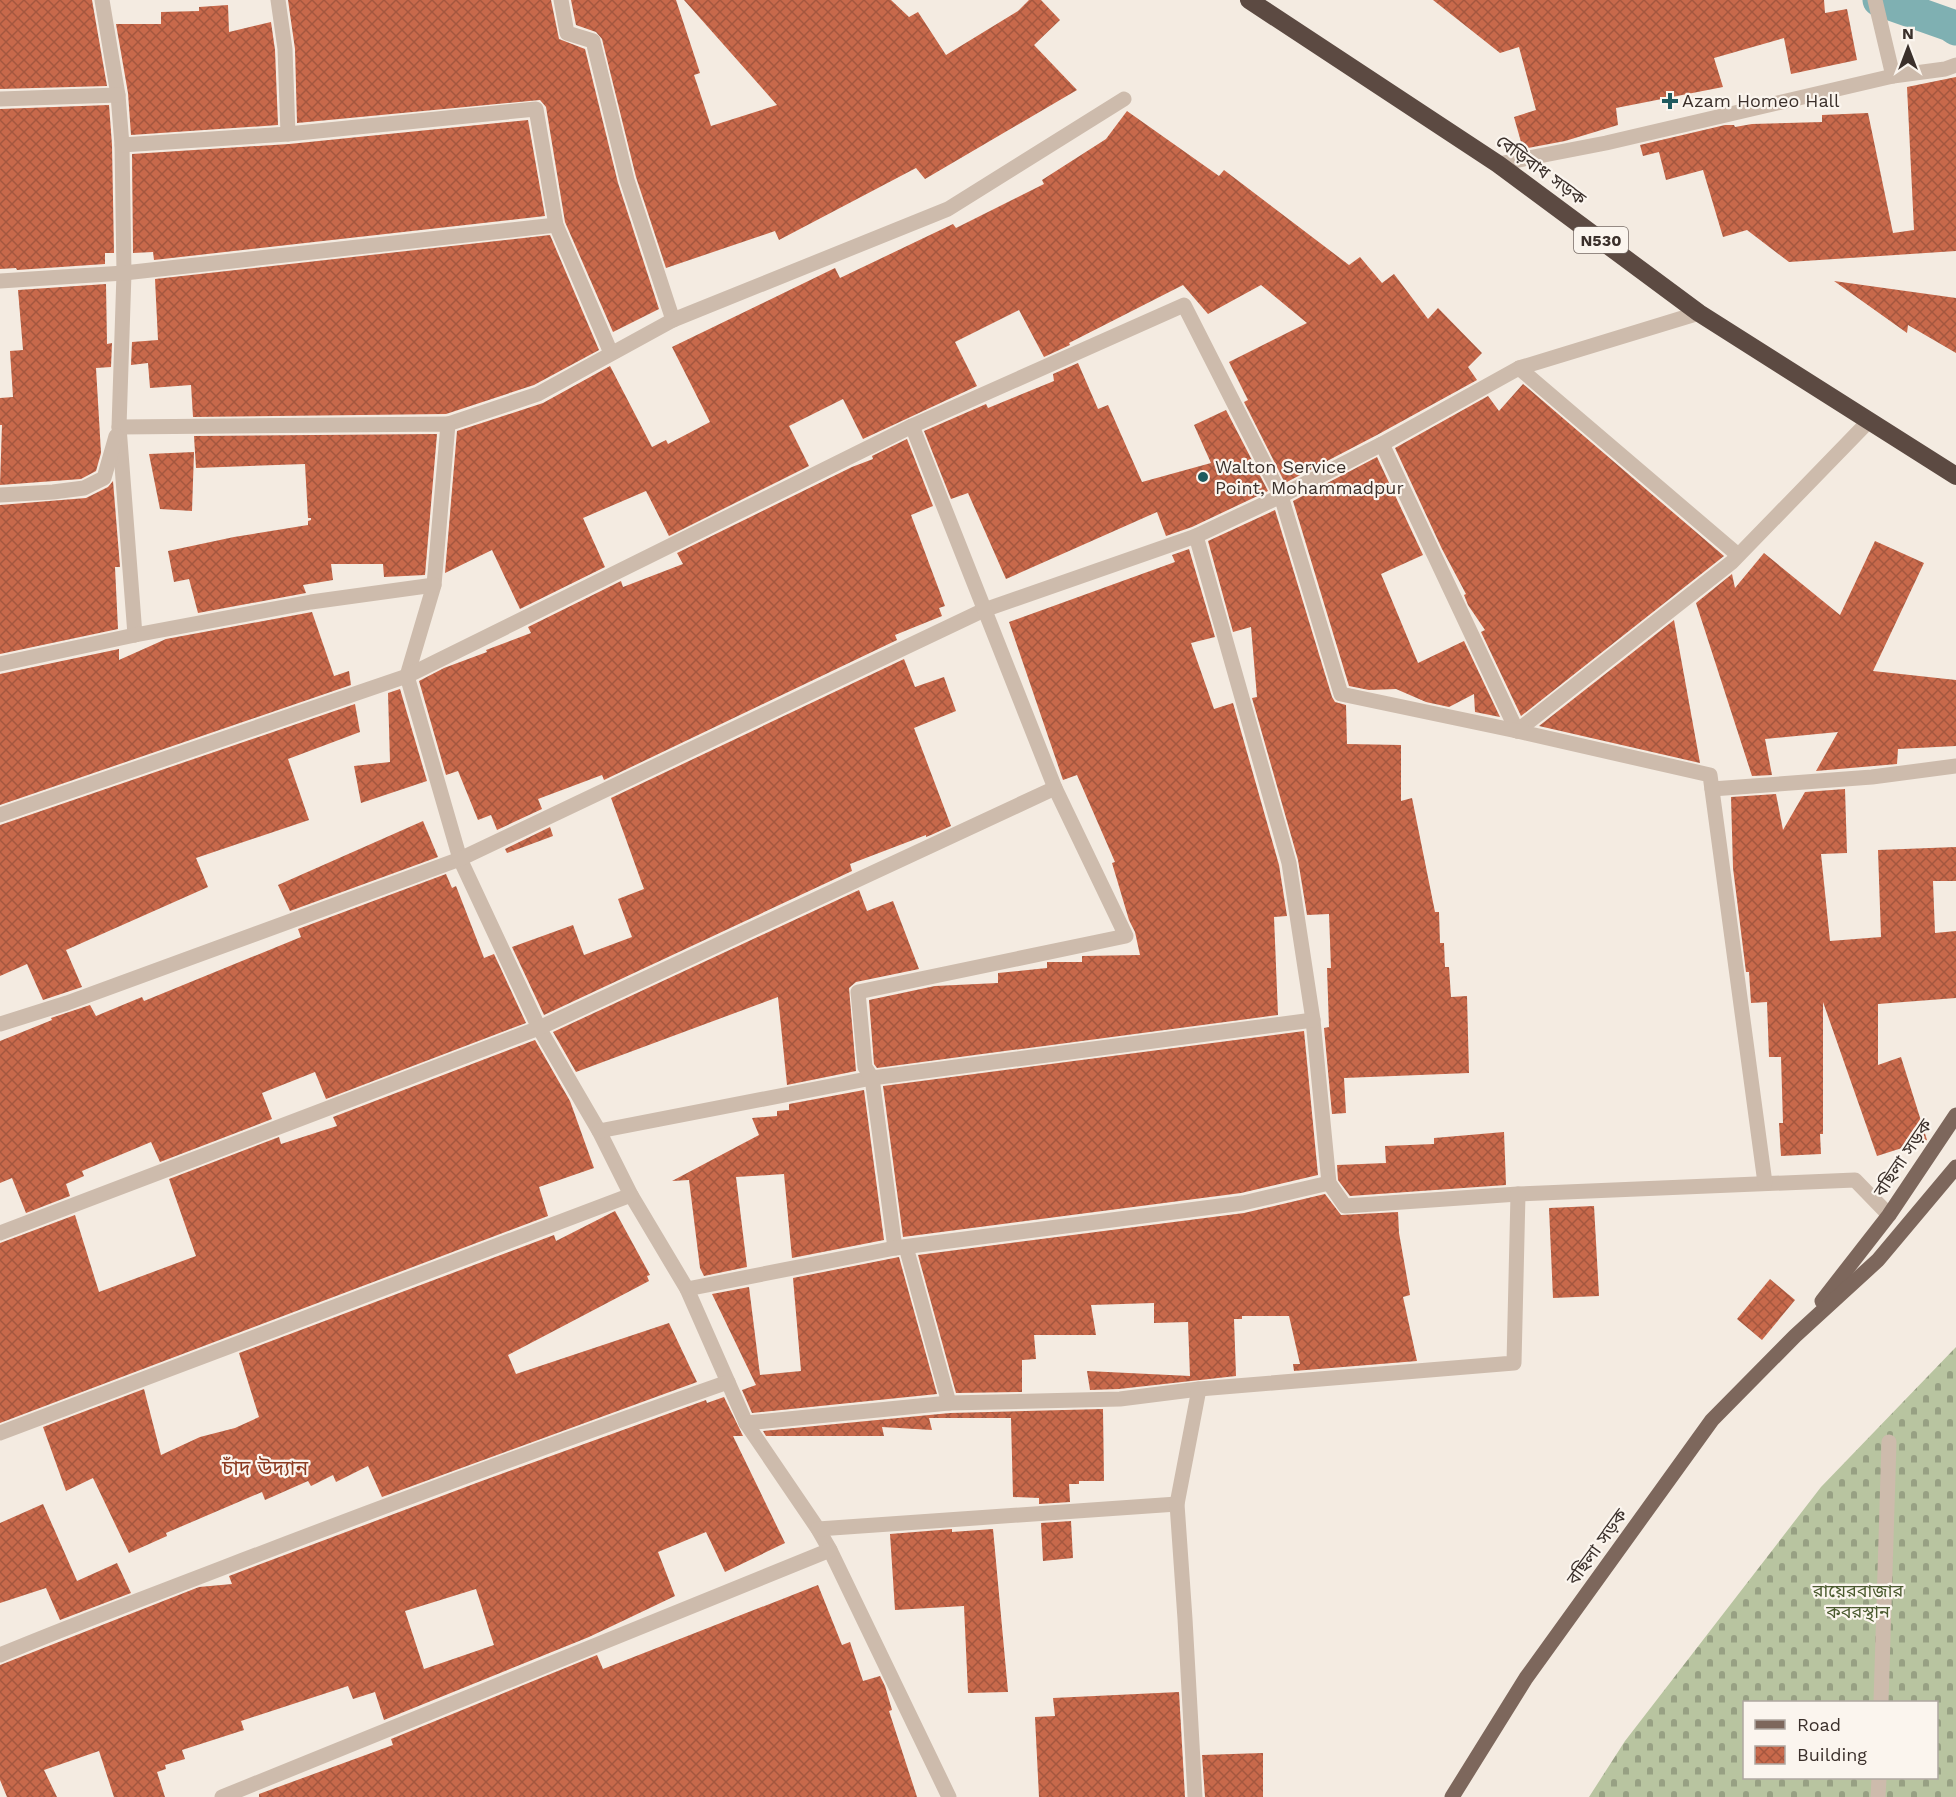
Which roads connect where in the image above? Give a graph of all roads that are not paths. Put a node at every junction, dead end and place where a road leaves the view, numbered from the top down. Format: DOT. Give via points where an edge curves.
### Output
graph roads {
  1 [pos="102,0"];
  2 [pos="278,0"];
  3 [pos="561,0"];
  4 [pos="1250,0"];
  5 [pos="1875,0"];
  6 [pos="1950,67"];
  7 [pos="1893,76"];
  8 [pos="118,94"];
  9 [pos="0,99"];
  10 [pos="1124,99"];
  11 [pos="288,134"];
  12 [pos="122,145"];
  13 [pos="1498,164"];
  14 [pos="556,225"];
  15 [pos="123,273"];
  16 [pos="0,281"];
  17 [pos="1699,313"];
  18 [pos="673,320"];
  19 [pos="611,354"];
  20 [pos="1519,368"];
  21 [pos="1868,422"];
  22 [pos="448,424"];
  23 [pos="912,426"];
  24 [pos="119,427"];
  25 [pos="1382,444"];
  26 [pos="1956,476"];
  27 [pos="0,495"];
  28 [pos="1281,496"];
  29 [pos="1196,536"];
  30 [pos="1738,555"];
  31 [pos="434,585"];
  32 [pos="984,610"];
  33 [pos="135,635"];
  34 [pos="0,664"];
  35 [pos="407,676"];
  36 [pos="1517,731"];
  37 [pos="1956,766"];
  38 [pos="1055,788"];
  39 [pos="1712,789"];
  40 [pos="0,814"];
  41 [pos="460,859"];
  42 [pos="1313,1020"];
  43 [pos="0,1024"];
  44 [pos="539,1028"];
  45 [pos="872,1078"];
  46 [pos="1956,1115"];
  47 [pos="599,1131"];
  48 [pos="1956,1167"];
  49 [pos="1329,1183"];
  50 [pos="1765,1183"];
  51 [pos="1518,1194"];
  52 [pos="631,1195"];
  53 [pos="1889,1215"];
  54 [pos="0,1233"];
  55 [pos="900,1247"];
  56 [pos="687,1289"];
  57 [pos="1795,1336"];
  58 [pos="728,1382"];
  59 [pos="1199,1389"];
  60 [pos="949,1403"];
  61 [pos="746,1423"];
  62 [pos="0,1433"];
  63 [pos="1889,1442"];
  64 [pos="1177,1504"];
  65 [pos="818,1528"];
  66 [pos="830,1550"];
  67 [pos="0,1655"];
  68 [pos="1881,1701"];
  69 [pos="1879,1779"];
  70 [pos="222,1797"];
  71 [pos="949,1797"];
  72 [pos="1195,1797"];
  73 [pos="1452,1797"];
  74 [pos="1878,1797"];
  1 -- 8 [label="street"];
  2 -- 11 [label="street" via="285,49"];
  3 -- 18 [label="street" via="567,33 593,41 627,180"];
  4 -- 13 [label="highway, বেড়িবাধ সড়ক / N530"];
  5 -- 7 [label="street"];
  6 -- 7 [label="street"];
  7 -- 13 [label="street" via="1617,141"];
  8 -- 9 [label="street"];
  8 -- 12 [label="street"];
  10 -- 18 [label="street" via="948,209"];
  11 -- 12 [label="street"];
  11 -- 14 [label="street" via="536,109"];
  12 -- 15 [label="street"];
  13 -- 17 [label="highway, বেড়িবাধ সড়ক / N530"];
  14 -- 15 [label="street"];
  14 -- 19 [label="street"];
  15 -- 16 [label="street"];
  15 -- 24 [label="street"];
  17 -- 20 [label="street"];
  17 -- 21 [label="highway, বেড়িবাধ সড়ক / N530"];
  18 -- 19 [label="street"];
  19 -- 22 [label="street" via="538,394"];
  20 -- 25 [label="street"];
  20 -- 30 [label="street"];
  21 -- 26 [label="highway, বেড়িবাধ সড়ক / N530"];
  21 -- 30 [label="street"];
  22 -- 24 [label="street"];
  22 -- 31 [label="street"];
  23 -- 28 [label="street" via="1184,305"];
  23 -- 32 [label="street"];
  23 -- 35 [label="street"];
  24 -- 27 [label="street" via="104,478 84,488"];
  24 -- 33 [label="street"];
  25 -- 28 [label="street"];
  25 -- 36 [label="street"];
  28 -- 29 [label="street"];
  28 -- 36 [label="street" via="1341,694"];
  29 -- 32 [label="street"];
  29 -- 42 [label="street" via="1288,863"];
  30 -- 36 [label="street"];
  31 -- 33 [label="street" via="311,602"];
  31 -- 35 [label="street"];
  32 -- 38 [label="street"];
  32 -- 41 [label="street"];
  33 -- 34 [label="street"];
  35 -- 40 [label="street"];
  35 -- 41 [label="street"];
  36 -- 39 [label="street" via="1710,775"];
  37 -- 39 [label="street" via="1872,777"];
  38 -- 44 [label="street"];
  38 -- 45 [label="street" via="1126,936 858,992 864,1067"];
  39 -- 50 [label="street"];
  41 -- 43 [label="street"];
  41 -- 44 [label="street"];
  42 -- 45 [label="street"];
  42 -- 49 [label="street"];
  44 -- 47 [label="street"];
  44 -- 54 [label="street"];
  45 -- 47 [label="street"];
  45 -- 55 [label="street"];
  46 -- 53 [label="main road, বছিলা সড়ক"];
  47 -- 52 [label="street"];
  48 -- 57 [label="main road, বছিলা সড়ক" via="1878,1260"];
  49 -- 51 [label="street" via="1345,1206"];
  49 -- 55 [label="street" via="1243,1203"];
  50 -- 51 [label="street"];
  50 -- 53 [label="street" via="1855,1180"];
  51 -- 59 [label="street" via="1514,1363"];
  52 -- 56 [label="street"];
  52 -- 62 [label="street"];
  53 -- 57 [label="main road, বছিলা সড়ক"];
  55 -- 56 [label="street"];
  55 -- 60 [label="street"];
  56 -- 58 [label="street"];
  57 -- 73 [label="main road, বছিলা সড়ক" via="1712,1420 1526,1678"];
  58 -- 61 [label="street"];
  58 -- 67 [label="street" via="335,1524"];
  59 -- 60 [label="street" via="1120,1399"];
  59 -- 64 [label="street"];
  60 -- 61 [label="street"];
  61 -- 65 [label="street"];
  63 -- 68 [label="street"];
  64 -- 65 [label="street"];
  64 -- 72 [label="street"];
  65 -- 66 [label="street"];
  66 -- 70 [label="street"];
  66 -- 71 [label="street"];
  69 -- 74 [label="street"];
}
